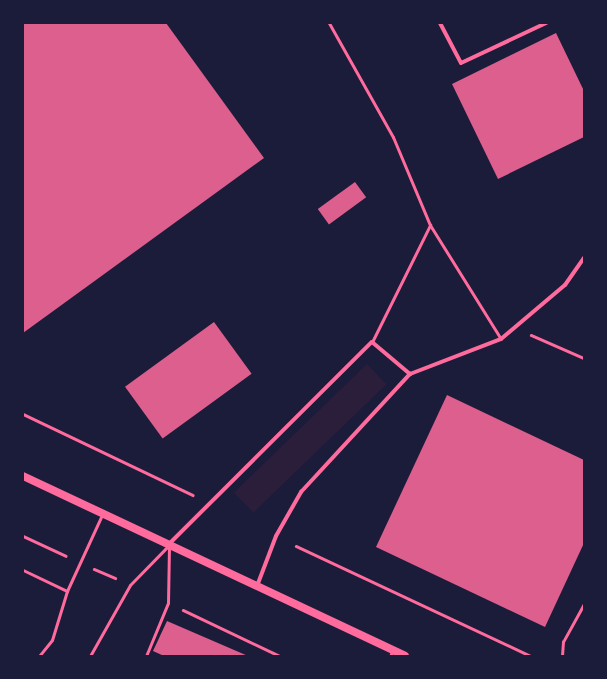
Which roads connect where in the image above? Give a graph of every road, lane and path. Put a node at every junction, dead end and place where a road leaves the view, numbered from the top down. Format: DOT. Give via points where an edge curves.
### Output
graph roads {
  1 [pos="329,23"];
  2 [pos="440,23"];
  3 [pos="546,23"];
  4 [pos="430,225"];
  5 [pos="584,258"];
  6 [pos="516,328"];
  7 [pos="501,339"];
  8 [pos="372,342"];
  9 [pos="584,358"];
  10 [pos="410,374"];
  11 [pos="23,414"];
  12 [pos="23,476"];
  13 [pos="193,495"];
  14 [pos="103,513"];
  15 [pos="169,544"];
  16 [pos="296,546"];
  17 [pos="23,570"];
  18 [pos="257,586"];
  19 [pos="67,591"];
  20 [pos="584,604"];
  21 [pos="392,653"];
  22 [pos="39,656"];
  23 [pos="90,656"];
  24 [pos="146,656"];
  25 [pos="405,656"];
  26 [pos="531,656"];
  27 [pos="562,656"];
  1 -- 4 [label="lane" via="393,137"];
  2 -- 3 [label="street" via="461,63"];
  4 -- 7 [label="lane"];
  4 -- 8 [label="lane"];
  5 -- 6 [label="street" via="565,285"];
  6 -- 7 [label="street"];
  6 -- 9 [label="path"];
  7 -- 10 [label="street"];
  8 -- 10 [label="street"];
  8 -- 15 [label="street"];
  10 -- 18 [label="street" via="300,492 276,536"];
  11 -- 13 [label="path"];
  12 -- 14 [label="main road"];
  14 -- 15 [label="main road"];
  14 -- 19 [label="lane"];
  15 -- 18 [label="main road"];
  15 -- 23 [label="lane" via="130,585"];
  15 -- 24 [label="lane" via="168,603"];
  16 -- 26 [label="path"];
  17 -- 19 [label="lane"];
  18 -- 21 [label="main road"];
  19 -- 22 [label="lane" via="52,640"];
  20 -- 27 [label="path" via="563,642"];
  21 -- 25 [label="main road"];
}
